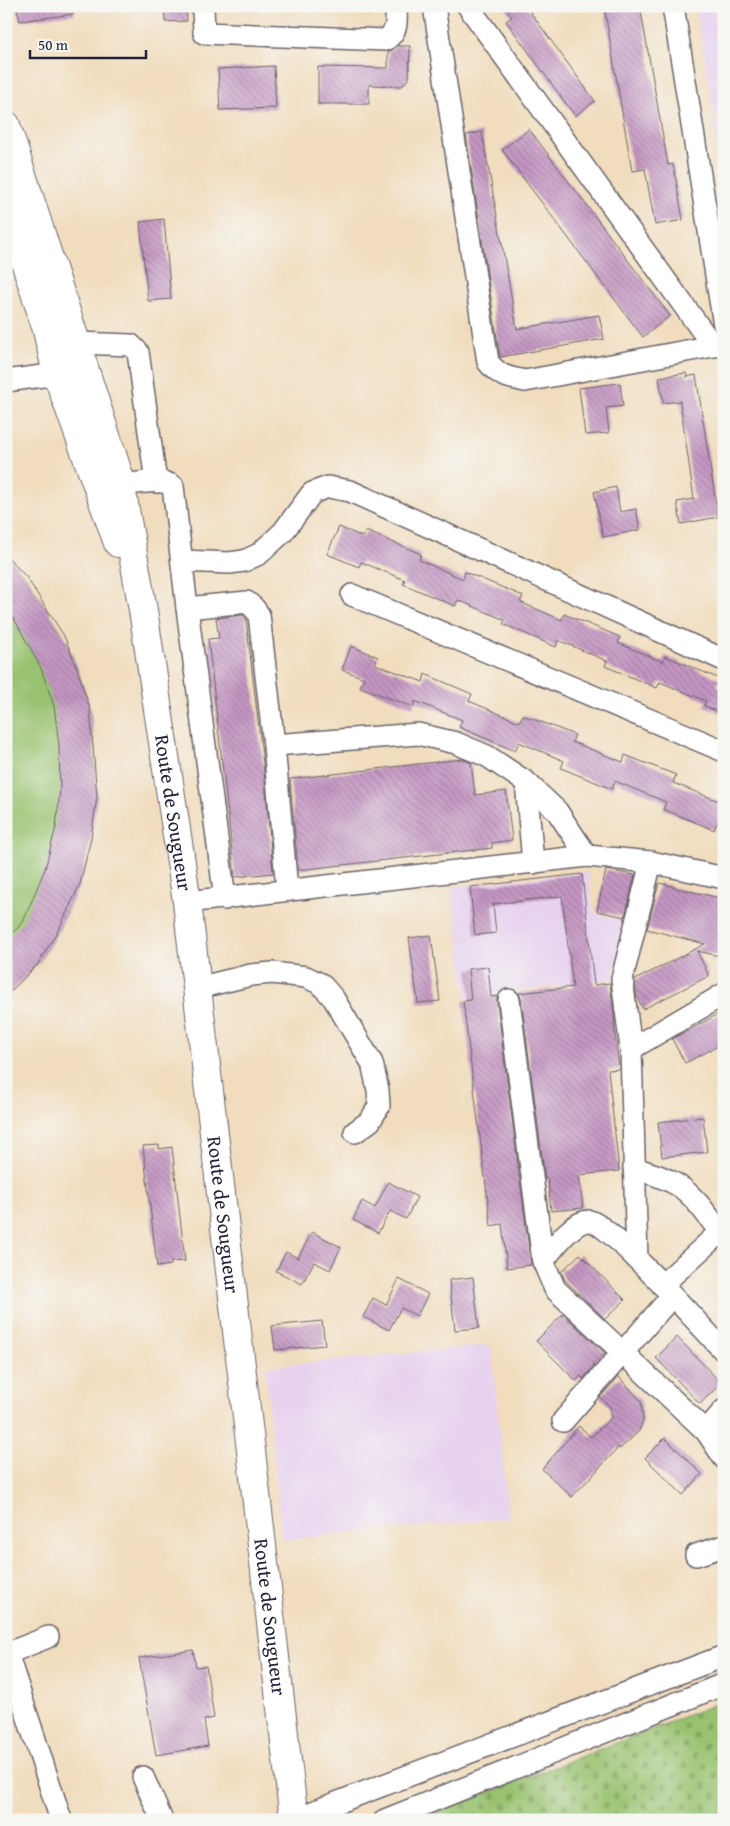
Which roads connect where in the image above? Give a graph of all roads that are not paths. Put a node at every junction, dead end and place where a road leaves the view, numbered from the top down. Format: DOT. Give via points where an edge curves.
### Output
graph roads {
  1 [pos="203,6"];
  2 [pos="396,6"];
  3 [pos="434,6"];
  4 [pos="468,6"];
  5 [pos="673,6"];
  6 [pos="6,125"];
  7 [pos="16,185"];
  8 [pos="6,202"];
  9 [pos="724,325"];
  10 [pos="718,346"];
  11 [pos="80,355"];
  12 [pos="57,374"];
  13 [pos="6,381"];
  14 [pos="156,482"];
  15 [pos="121,485"];
  16 [pos="182,561"];
  17 [pos="352,595"];
  18 [pos="187,608"];
  19 [pos="143,610"];
  20 [pos="724,660"];
  21 [pos="274,746"];
  22 [pos="724,751"];
  23 [pos="526,782"];
  24 [pos="587,856"];
  25 [pos="651,862"];
  26 [pos="533,863"];
  27 [pos="724,878"];
  28 [pos="287,890"];
  29 [pos="225,898"];
  30 [pos="187,902"];
  31 [pos="197,988"];
  32 [pos="724,994"];
  33 [pos="509,1000"];
  34 [pos="631,1049"];
  35 [pos="355,1132"];
  36 [pos="634,1168"];
  37 [pos="722,1234"];
  38 [pos="637,1259"];
  39 [pos="543,1260"];
  40 [pos="667,1291"];
  41 [pos="724,1351"];
  42 [pos="623,1352"];
  43 [pos="724,1410"];
  44 [pos="563,1421"];
  45 [pos="706,1431"];
  46 [pos="724,1458"];
  47 [pos="724,1546"];
  48 [pos="696,1555"];
  49 [pos="48,1637"];
  50 [pos="7,1654"];
  51 [pos="724,1656"];
  52 [pos="724,1684"];
  53 [pos="142,1777"];
  54 [pos="294,1819"];
  55 [pos="62,1820"];
  56 [pos="162,1820"];
  57 [pos="384,1820"];
  1 -- 2 [label="street" via="204,33 386,40 394,33"];
  3 -- 10 [label="street" via="488,362 496,372 525,381"];
  4 -- 10 [label="street"];
  5 -- 9 [label="street"];
  6 -- 7 [label="main road"];
  7 -- 11 [label="main road"];
  8 -- 12 [label="main road" via="47,330"];
  11 -- 12 [label="street"];
  11 -- 14 [label="street" via="131,345 138,352"];
  11 -- 15 [label="main road"];
  12 -- 13 [label="street"];
  12 -- 19 [label="main road"];
  14 -- 15 [label="street"];
  14 -- 16 [label="street" via="168,482 173,486"];
  15 -- 19 [label="main road"];
  16 -- 18 [label="street"];
  16 -- 20 [label="street" via="229,564 244,561 259,554 283,532 312,493 328,488 350,491"];
  17 -- 22 [label="street"];
  18 -- 21 [label="street" via="247,602 259,615"];
  18 -- 29 [label="street"];
  19 -- 30 [label="main road, Route de Sougueur"];
  21 -- 23 [label="street" via="418,734 456,742 487,756"];
  21 -- 28 [label="street"];
  23 -- 24 [label="street" via="557,811"];
  23 -- 26 [label="street"];
  24 -- 25 [label="street"];
  24 -- 26 [label="street"];
  25 -- 27 [label="street"];
  25 -- 34 [label="street" via="622,979"];
  26 -- 28 [label="street"];
  28 -- 29 [label="street"];
  29 -- 30 [label="street"];
  30 -- 31 [label="main road, Route de Sougueur"];
  31 -- 35 [label="street" via="251,974 272,973 306,977 321,984 334,999 372,1064 378,1090 379,1106 370,1121"];
  31 -- 54 [label="main road, Route de Sougueur"];
  32 -- 34 [label="street"];
  33 -- 39 [label="street"];
  34 -- 36 [label="street"];
  36 -- 37 [label="street" via="679,1186 692,1196"];
  36 -- 38 [label="street"];
  37 -- 40 [label="street"];
  38 -- 39 [label="street" via="600,1226 589,1222 568,1232"];
  38 -- 40 [label="street"];
  39 -- 42 [label="street" via="555,1289"];
  40 -- 41 [label="street"];
  40 -- 42 [label="street"];
  42 -- 44 [label="street"];
  42 -- 45 [label="street"];
  43 -- 45 [label="street"];
  45 -- 46 [label="street"];
  47 -- 48 [label="street"];
  49 -- 50 [label="street"];
  50 -- 55 [label="street"];
  51 -- 54 [label="street"];
  52 -- 57 [label="street"];
  53 -- 56 [label="street"];
}
